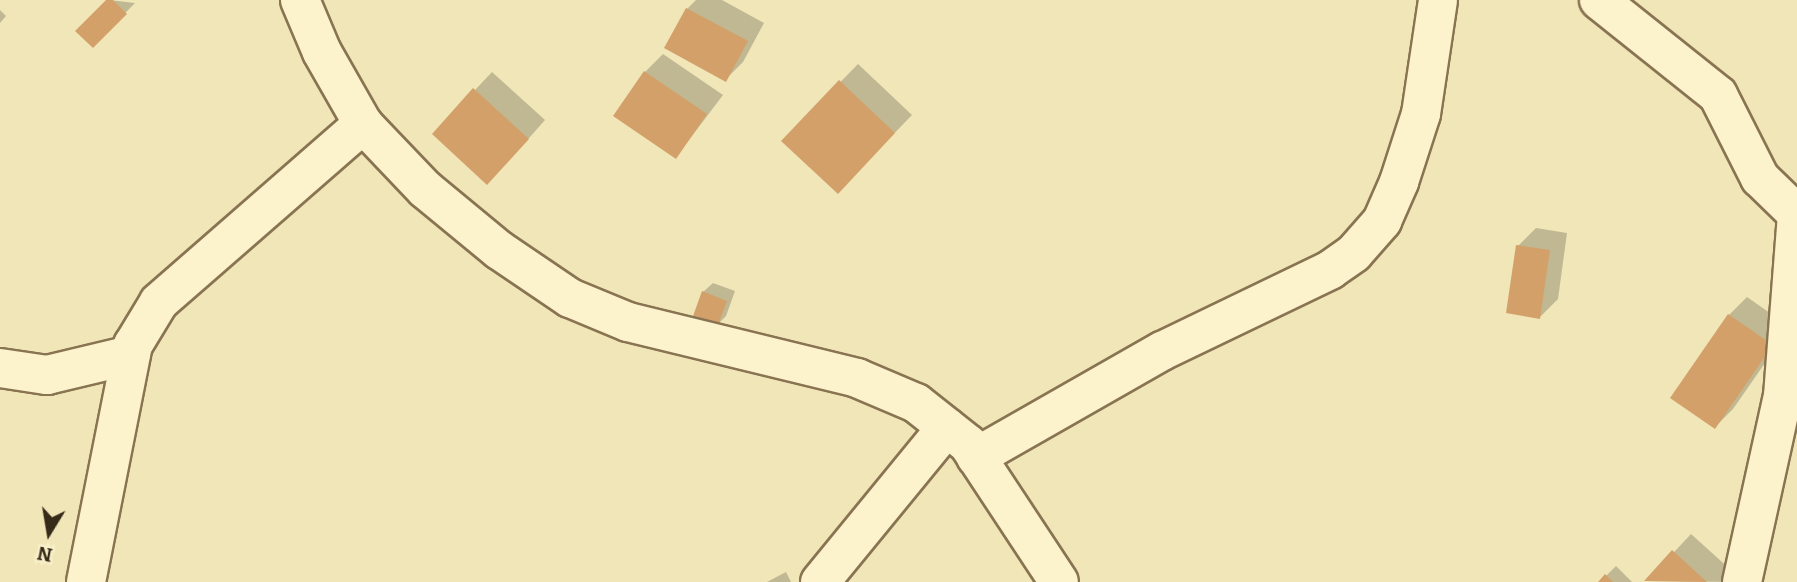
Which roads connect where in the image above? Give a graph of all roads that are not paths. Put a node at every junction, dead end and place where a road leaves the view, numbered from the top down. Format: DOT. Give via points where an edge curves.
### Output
graph roads {
  1 [pos="300,0"];
  2 [pos="1438,0"];
  3 [pos="1599,0"];
  4 [pos="363,124"];
  5 [pos="1797,220"];
  6 [pos="131,355"];
  7 [pos="0,368"];
  8 [pos="947,427"];
  9 [pos="976,457"];
  10 [pos="86,582"];
  11 [pos="820,582"];
  12 [pos="1059,582"];
  13 [pos="1742,582"];
  1 -- 4 [label="street"];
  2 -- 9 [label="street" via="1421,114 1399,181 1382,221 1354,253 1320,275 1162,351"];
  3 -- 5 [label="street" via="1718,94 1760,178"];
  4 -- 6 [label="street" via="159,302"];
  4 -- 8 [label="street" via="425,189 499,250 570,298 652,329 857,378 916,403"];
  5 -- 13 [label="street" via="1783,396"];
  6 -- 7 [label="street" via="47,374"];
  6 -- 10 [label="street"];
  8 -- 9 [label="street"];
  8 -- 11 [label="street"];
  9 -- 12 [label="street"];
}
